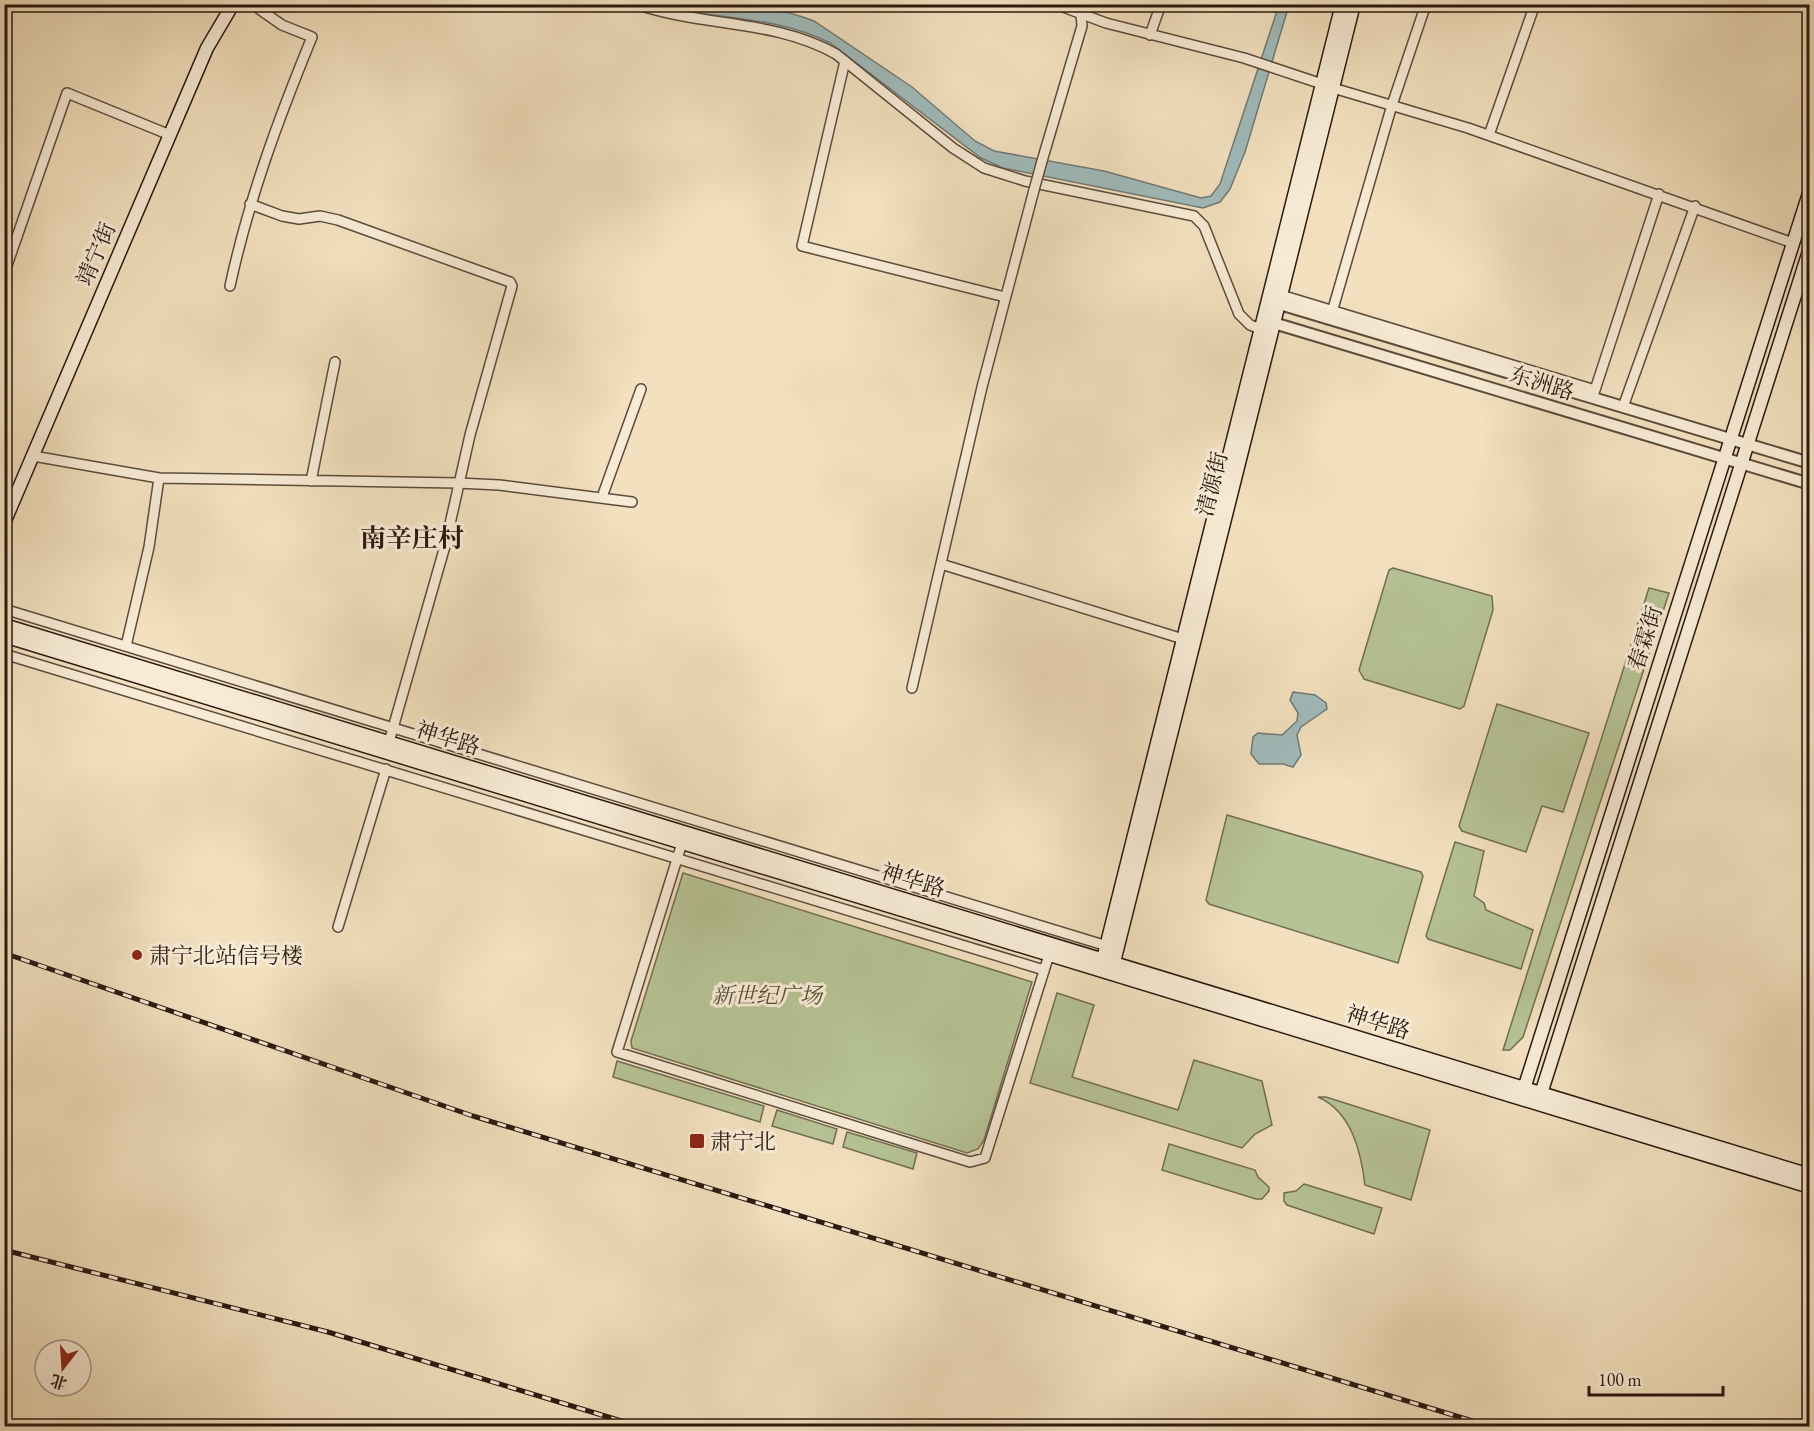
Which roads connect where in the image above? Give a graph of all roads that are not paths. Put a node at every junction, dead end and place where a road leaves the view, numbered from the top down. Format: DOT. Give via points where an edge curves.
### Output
graph roads {
  1 [pos="233,4"];
  2 [pos="254,4"];
  3 [pos="261,4"];
  4 [pos="636,4"];
  5 [pos="1055,4"];
  6 [pos="1085,4"];
  7 [pos="1161,4"];
  8 [pos="1342,4"];
  9 [pos="1354,4"];
  10 [pos="1426,4"];
  11 [pos="1535,4"];
  12 [pos="1081,14"];
  13 [pos="1150,34"];
  14 [pos="845,61"];
  15 [pos="1328,86"];
  16 [pos="1392,105"];
  17 [pos="170,135"];
  18 [pos="1489,135"];
  19 [pos="1809,190"];
  20 [pos="1659,194"];
  21 [pos="250,204"];
  22 [pos="1695,207"];
  23 [pos="1792,243"];
  24 [pos="1809,248"];
  25 [pos="4,274"];
  26 [pos="230,286"];
  27 [pos="1005,297"];
  28 [pos="1276,300"];
  29 [pos="1331,315"];
  30 [pos="1266,324"];
  31 [pos="335,362"];
  32 [pos="641,389"];
  33 [pos="1594,394"];
  34 [pos="1623,407"];
  35 [pos="1730,440"];
  36 [pos="1747,445"];
  37 [pos="33,456"];
  38 [pos="1724,458"];
  39 [pos="1742,463"];
  40 [pos="1809,463"];
  41 [pos="159,478"];
  42 [pos="311,481"];
  43 [pos="458,483"];
  44 [pos="1809,484"];
  45 [pos="602,497"];
  46 [pos="632,502"];
  47 [pos="4,523"];
  48 [pos="941,564"];
  49 [pos="4,609"];
  50 [pos="4,625"];
  51 [pos="4,636"];
  52 [pos="1183,639"];
  53 [pos="126,646"];
  54 [pos="4,654"];
  55 [pos="912,688"];
  56 [pos="393,728"];
  57 [pos="389,742"];
  58 [pos="386,770"];
  59 [pos="682,843"];
  60 [pos="677,858"];
  61 [pos="338,927"];
  62 [pos="1107,945"];
  63 [pos="1049,955"];
  64 [pos="1107,967"];
  65 [pos="1044,970"];
  66 [pos="1522,1093"];
  67 [pos="1539,1099"];
  68 [pos="1809,1175"];
  69 [pos="1809,1187"];
  1 -- 17 [label="main road, 靖宁街" via="207,48"];
  2 -- 3 [label="street"];
  2 -- 21 [label="street" via="282,25 312,37 269,143"];
  4 -- 14 [label="street" via="672,14 795,34"];
  5 -- 12 [label="street"];
  6 -- 12 [label="street"];
  7 -- 13 [label="street"];
  8 -- 15 [label="main road, 清源街"];
  9 -- 15 [label="main road, 清源街"];
  10 -- 16 [label="street"];
  11 -- 18 [label="street"];
  12 -- 13 [label="street"];
  12 -- 27 [label="street, bridge" via="1082,26"];
  13 -- 15 [label="street"];
  14 -- 27 [label="street" via="802,246"];
  14 -- 30 [label="street" via="952,148 984,168 1024,181 1201,220 1239,314 1250,325"];
  15 -- 16 [label="street"];
  15 -- 28 [label="main road, 清源街"];
  16 -- 18 [label="street"];
  16 -- 29 [label="street"];
  17 -- 25 [label="street" via="67,93"];
  17 -- 37 [label="main road, 靖宁街"];
  18 -- 20 [label="street"];
  19 -- 23 [label="main road, 春霖街"];
  20 -- 22 [label="street"];
  20 -- 33 [label="street"];
  21 -- 26 [label="street"];
  21 -- 43 [label="street" via="282,216 338,220 510,282 507,306"];
  22 -- 23 [label="street"];
  22 -- 34 [label="street"];
  23 -- 35 [label="main road, 春霖街"];
  24 -- 36 [label="main road, 春霖街"];
  27 -- 48 [label="street"];
  28 -- 29 [label="street, 东洲路"];
  28 -- 30 [label="main road, 清源街"];
  29 -- 33 [label="street, 东洲路"];
  30 -- 38 [label="street, 东洲路"];
  30 -- 52 [label="main road, 清源街"];
  30 -- 64 [label="main road, 清源街"];
  31 -- 42 [label="street"];
  32 -- 45 [label="street"];
  33 -- 34 [label="street, 东洲路"];
  34 -- 35 [label="street, 东洲路"];
  35 -- 36 [label="street, 东洲路"];
  35 -- 38 [label="main road, 春霖街"];
  36 -- 39 [label="main road, 春霖街"];
  36 -- 40 [label="street, 东洲路"];
  37 -- 41 [label="street"];
  37 -- 47 [label="main road, 靖宁街"];
  38 -- 39 [label="street, 东洲路"];
  38 -- 66 [label="main road, 春霖街"];
  39 -- 44 [label="street, 东洲路"];
  39 -- 67 [label="main road, 春霖街"];
  41 -- 42 [label="street"];
  41 -- 53 [label="street" via="149,547"];
  42 -- 43 [label="street"];
  43 -- 45 [label="street"];
  43 -- 56 [label="street" via="445,546"];
  45 -- 46 [label="street"];
  48 -- 52 [label="street"];
  48 -- 55 [label="street"];
  49 -- 53 [label="street"];
  50 -- 57 [label="main road, 神华路"];
  51 -- 59 [label="main road, 神华路"];
  52 -- 62 [label="main road, 清源街"];
  53 -- 56 [label="street"];
  54 -- 58 [label="street"];
  56 -- 57 [label="street"];
  56 -- 62 [label="street"];
  57 -- 64 [label="main road, 神华路"];
  58 -- 60 [label="street"];
  58 -- 61 [label="street"];
  59 -- 60 [label="street"];
  59 -- 63 [label="main road, 神华路"];
  60 -- 65 [label="street"];
  60 -- 65 [label="street" via="617,1052 970,1162 985,1158"];
  62 -- 64 [label="main road, 清源街"];
  63 -- 64 [label="main road, 神华路"];
  63 -- 65 [label="street"];
  64 -- 66 [label="main road, 神华路"];
  66 -- 67 [label="main road, 神华路"];
  67 -- 68 [label="main road, 神华路"];
  67 -- 69 [label="main road, 神华路"];
}
